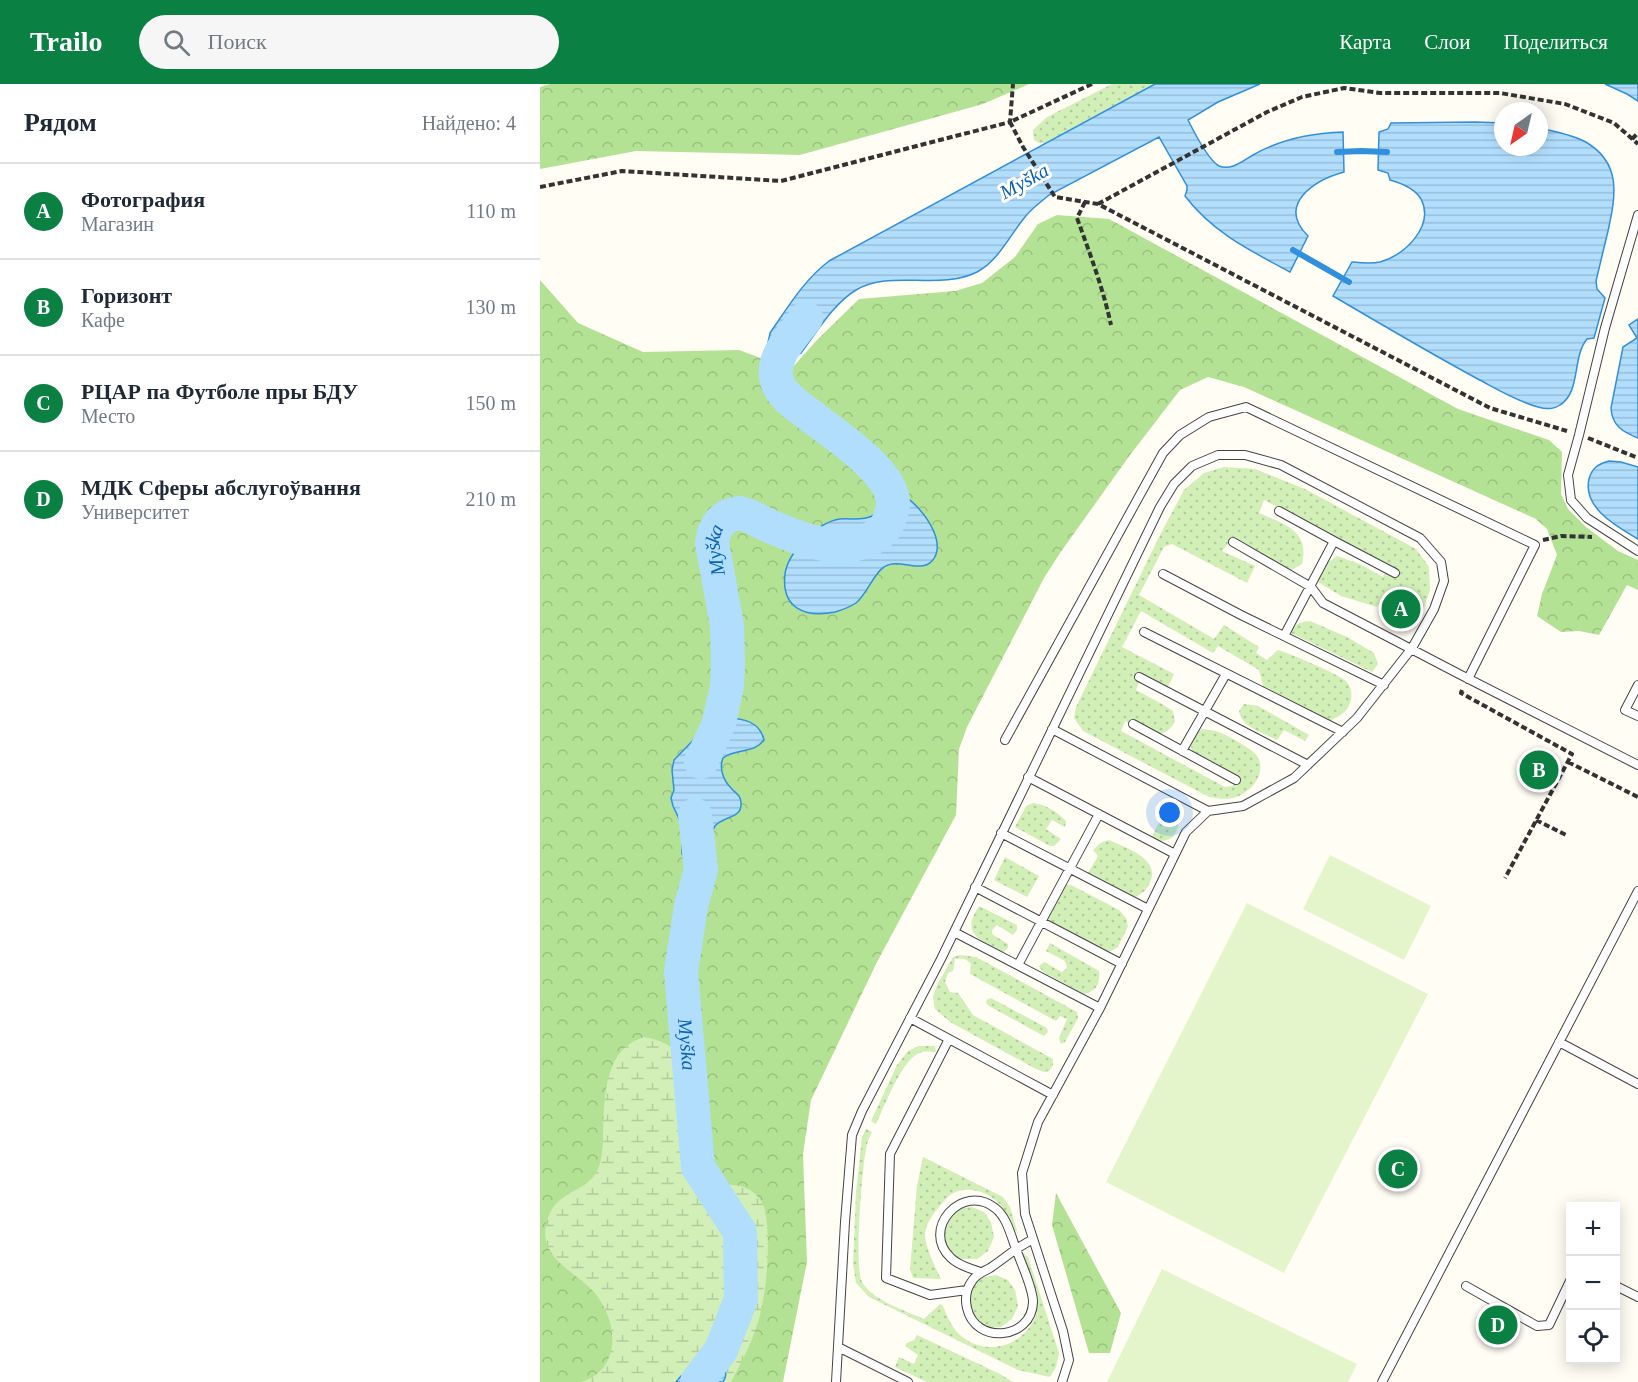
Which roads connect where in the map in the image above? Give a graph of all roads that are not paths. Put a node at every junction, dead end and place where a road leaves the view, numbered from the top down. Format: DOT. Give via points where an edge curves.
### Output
graph roads {
  1 [pos="1638,215"];
  2 [pos="1279,511"];
  3 [pos="1334,541"];
  4 [pos="1233,542"];
  5 [pos="1638,551"];
  6 [pos="1395,573"];
  7 [pos="1163,574"];
  8 [pos="1311,587"];
  9 [pos="1144,632"];
  10 [pos="1284,636"];
  11 [pos="1412,648"];
  12 [pos="1226,674"];
  13 [pos="1139,677"];
  14 [pos="1468,678"];
  15 [pos="1384,685"];
  16 [pos="1638,685"];
  17 [pos="1204,711"];
  18 [pos="1638,716"];
  19 [pos="1133,724"];
  20 [pos="1052,729"];
  21 [pos="1343,732"];
  22 [pos="1005,740"];
  23 [pos="1182,751"];
  24 [pos="1308,765"];
  25 [pos="1638,765"];
  26 [pos="1028,777"];
  27 [pos="1236,780"];
  28 [pos="1208,811"];
  29 [pos="1099,814"];
  30 [pos="1001,833"];
  31 [pos="1175,854"];
  32 [pos="1070,869"];
  33 [pos="975,887"];
  34 [pos="1637,894"];
  35 [pos="1148,909"];
  36 [pos="1041,922"];
  37 [pos="954,932"];
  38 [pos="1122,964"];
  39 [pos="1018,965"];
  40 [pos="1100,1008"];
  41 [pos="910,1018"];
  42 [pos="949,1039"];
  43 [pos="1559,1042"];
  44 [pos="1638,1084"];
  45 [pos="1053,1095"];
  46 [pos="1033,1239"];
  47 [pos="1016,1249"];
  48 [pos="980,1272"];
  49 [pos="1466,1286"];
  50 [pos="1620,1288"];
  51 [pos="1566,1289"];
  52 [pos="967,1290"];
  53 [pos="1638,1297"];
  54 [pos="838,1347"];
  55 [pos="836,1382"];
  56 [pos="908,1382"];
  57 [pos="1062,1382"];
  58 [pos="1382,1382"];
  1 -- 5 [label="lane" via="1568,475 1571,500 1587,518"];
  2 -- 3 [label="lane"];
  3 -- 6 [label="lane"];
  3 -- 8 [label="lane"];
  4 -- 8 [label="lane"];
  7 -- 10 [label="lane"];
  8 -- 10 [label="lane"];
  8 -- 11 [label="lane" via="1323,603"];
  9 -- 12 [label="lane"];
  10 -- 15 [label="lane"];
  11 -- 14 [label="lane"];
  11 -- 15 [label="lane"];
  11 -- 20 [label="lane" via="1434,609 1444,580 1441,562 1420,538 1281,465 1245,455 1218,455 1192,466 1174,484"];
  12 -- 17 [label="lane"];
  12 -- 21 [label="lane"];
  13 -- 17 [label="lane"];
  14 -- 22 [label="lane" via="1535,545 1246,408 1209,417 1180,435 1163,453"];
  14 -- 25 [label="lane"];
  15 -- 21 [label="lane"];
  16 -- 18 [label="lane" via="1625,710"];
  17 -- 23 [label="lane"];
  17 -- 24 [label="lane"];
  19 -- 23 [label="lane"];
  20 -- 26 [label="lane"];
  20 -- 28 [label="lane"];
  21 -- 24 [label="lane"];
  23 -- 27 [label="lane"];
  24 -- 28 [label="lane" via="1294,778 1243,806"];
  26 -- 29 [label="lane"];
  26 -- 30 [label="lane"];
  28 -- 31 [label="lane" via="1186,832"];
  29 -- 31 [label="lane"];
  29 -- 32 [label="lane"];
  30 -- 32 [label="lane"];
  30 -- 33 [label="lane"];
  31 -- 35 [label="lane"];
  32 -- 35 [label="lane"];
  32 -- 36 [label="lane"];
  33 -- 36 [label="lane"];
  33 -- 37 [label="lane"];
  34 -- 43 [label="lane"];
  35 -- 38 [label="lane"];
  36 -- 38 [label="lane"];
  36 -- 39 [label="lane"];
  37 -- 39 [label="lane"];
  37 -- 41 [label="lane"];
  38 -- 40 [label="lane"];
  39 -- 40 [label="lane"];
  40 -- 45 [label="lane"];
  41 -- 42 [label="lane"];
  41 -- 54 [label="lane" via="852,1135"];
  42 -- 45 [label="lane"];
  42 -- 52 [label="lane" via="890,1154 886,1278 930,1295"];
  43 -- 44 [label="lane"];
  43 -- 58 [label="lane"];
  45 -- 46 [label="lane" via="1038,1122 1022,1173 1025,1214"];
  46 -- 47 [label="lane"];
  46 -- 57 [label="lane" via="1069,1360"];
  47 -- 48 [label="lane"];
  47 -- 48 [label="lane" via="997,1208 976,1200 955,1206 942,1224 943,1247 958,1263"];
  47 -- 52 [label="lane" via="1032,1293 1033,1304 1024,1324 1004,1334 982,1330 968,1313"];
  48 -- 52 [label="lane"];
  49 -- 51 [label="lane" via="1537,1326 1549,1325"];
  50 -- 53 [label="lane"];
  54 -- 55 [label="lane"];
  54 -- 56 [label="lane"];
}
